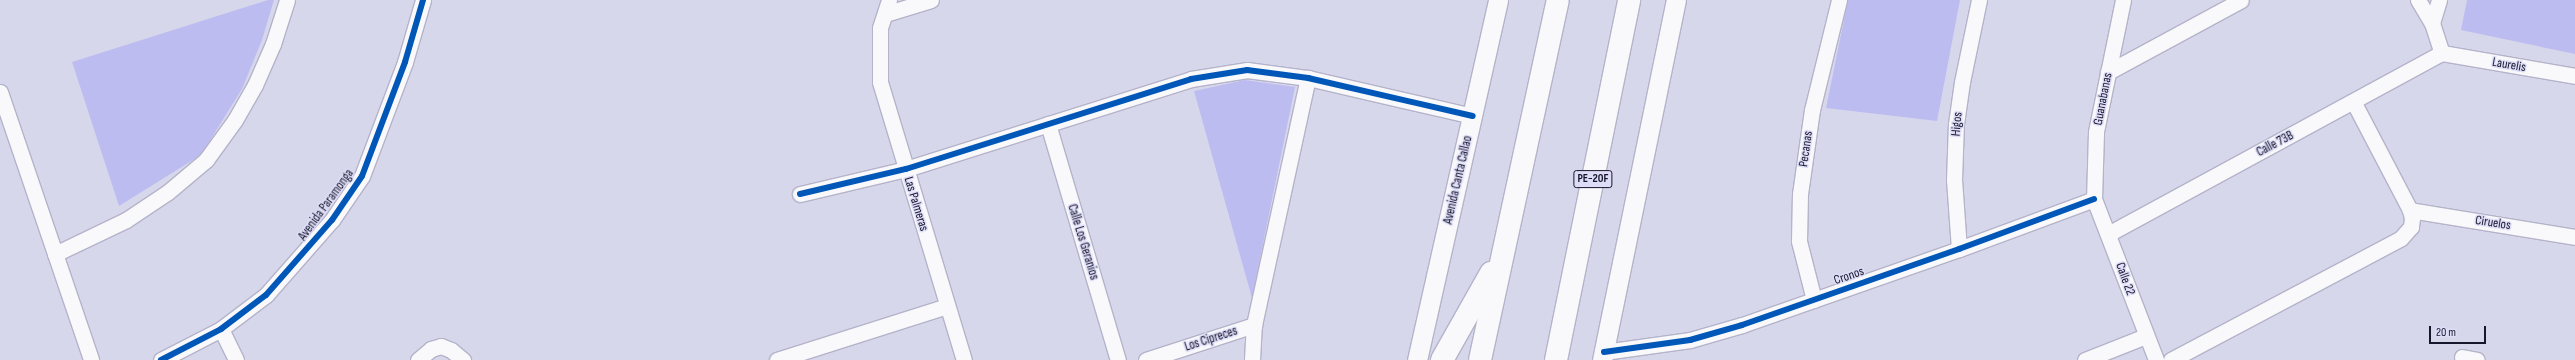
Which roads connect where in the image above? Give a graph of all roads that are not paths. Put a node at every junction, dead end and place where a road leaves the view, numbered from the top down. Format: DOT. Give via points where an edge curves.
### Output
graph roads {
  1 [pos="287,0"];
  2 [pos="423,0"];
  3 [pos="931,0"];
  4 [pos="1498,0"];
  5 [pos="1558,0"];
  6 [pos="1628,0"];
  7 [pos="1676,0"];
  8 [pos="1839,0"];
  9 [pos="1979,0"];
  10 [pos="2123,0"];
  11 [pos="2241,0"];
  12 [pos="2418,0"];
  13 [pos="2439,0"];
  14 [pos="887,7"];
  15 [pos="2432,23"];
  16 [pos="2442,53"];
  17 [pos="2108,72"];
  18 [pos="2575,76"];
  19 [pos="1308,78"];
  20 [pos="0,92"];
  21 [pos="2354,102"];
  22 [pos="1473,116"];
  23 [pos="1048,124"];
  24 [pos="906,169"];
  25 [pos="800,194"];
  26 [pos="2094,198"];
  27 [pos="2410,210"];
  28 [pos="2108,234"];
  29 [pos="2575,237"];
  30 [pos="1507,241"];
  31 [pos="1959,249"];
  32 [pos="55,254"];
  33 [pos="1814,300"];
  34 [pos="947,306"];
  35 [pos="1254,325"];
  36 [pos="221,329"];
  37 [pos="2146,336"];
  38 [pos="1603,356"];
  39 [pos="2462,357"];
  40 [pos="91,360"];
  41 [pos="161,360"];
  42 [pos="236,360"];
  43 [pos="418,360"];
  44 [pos="463,360"];
  45 [pos="777,360"];
  46 [pos="964,360"];
  47 [pos="1118,360"];
  48 [pos="1146,360"];
  49 [pos="1252,360"];
  50 [pos="1417,360"];
  51 [pos="1442,360"];
  52 [pos="1480,360"];
  53 [pos="1556,360"];
  54 [pos="2085,360"];
  55 [pos="2156,360"];
  56 [pos="2171,360"];
  57 [pos="2477,360"];
  1 -- 32 [label="street" via="273,44 255,85 235,120 206,160 168,192 126,220"];
  2 -- 36 [label="street, Avenida Paramonga" via="400,77 362,176 332,220 302,257 266,294"];
  3 -- 14 [label="street"];
  4 -- 22 [label="street, Avenida Canta Callao"];
  5 -- 30 [label="main road"];
  6 -- 53 [label="main road, PE-20F"];
  7 -- 38 [label="street"];
  8 -- 33 [label="street, Pecanas" via="1812,110 1800,194 1799,241"];
  9 -- 31 [label="street, Higos" via="1956,124 1954,180"];
  10 -- 17 [label="street, Guanabanas"];
  11 -- 17 [label="street"];
  12 -- 15 [label="street"];
  13 -- 15 [label="street"];
  14 -- 24 [label="street, Las Palmeras" via="880,28 880,82"];
  15 -- 16 [label="street"];
  16 -- 18 [label="street, Laurelis"];
  16 -- 21 [label="street, Calle 73B"];
  17 -- 26 [label="street, Guanabanas" via="2096,132"];
  19 -- 22 [label="street"];
  19 -- 23 [label="street" via="1247,70 1191,79"];
  19 -- 35 [label="street"];
  20 -- 32 [label="street"];
  21 -- 27 [label="street"];
  21 -- 28 [label="street, Calle 73B"];
  22 -- 50 [label="street, Avenida Canta Callao"];
  23 -- 24 [label="street"];
  23 -- 47 [label="street, Calle Los Geranios"];
  24 -- 25 [label="street"];
  24 -- 34 [label="street, Las Palmeras"];
  26 -- 28 [label="street, Calle 22"];
  26 -- 31 [label="street, Cronos"];
  27 -- 29 [label="street, Ciruelos"];
  27 -- 56 [label="street" via="2410,227 2401,238"];
  28 -- 37 [label="street, Calle 22"];
  30 -- 51 [label="main road"];
  30 -- 52 [label="main road"];
  31 -- 33 [label="street, Cronos"];
  32 -- 40 [label="street"];
  33 -- 38 [label="street, Cronos" via="1690,340"];
  34 -- 45 [label="street"];
  34 -- 46 [label="street, Las Palmeras"];
  35 -- 48 [label="street, Los Cipreces"];
  35 -- 49 [label="street"];
  36 -- 41 [label="street, Avenida Paramonga"];
  36 -- 42 [label="street"];
  37 -- 54 [label="street"];
  37 -- 55 [label="street, Calle 22"];
  39 -- 57 [label="street"];
  43 -- 44 [label="street" via="441,346"];
}
